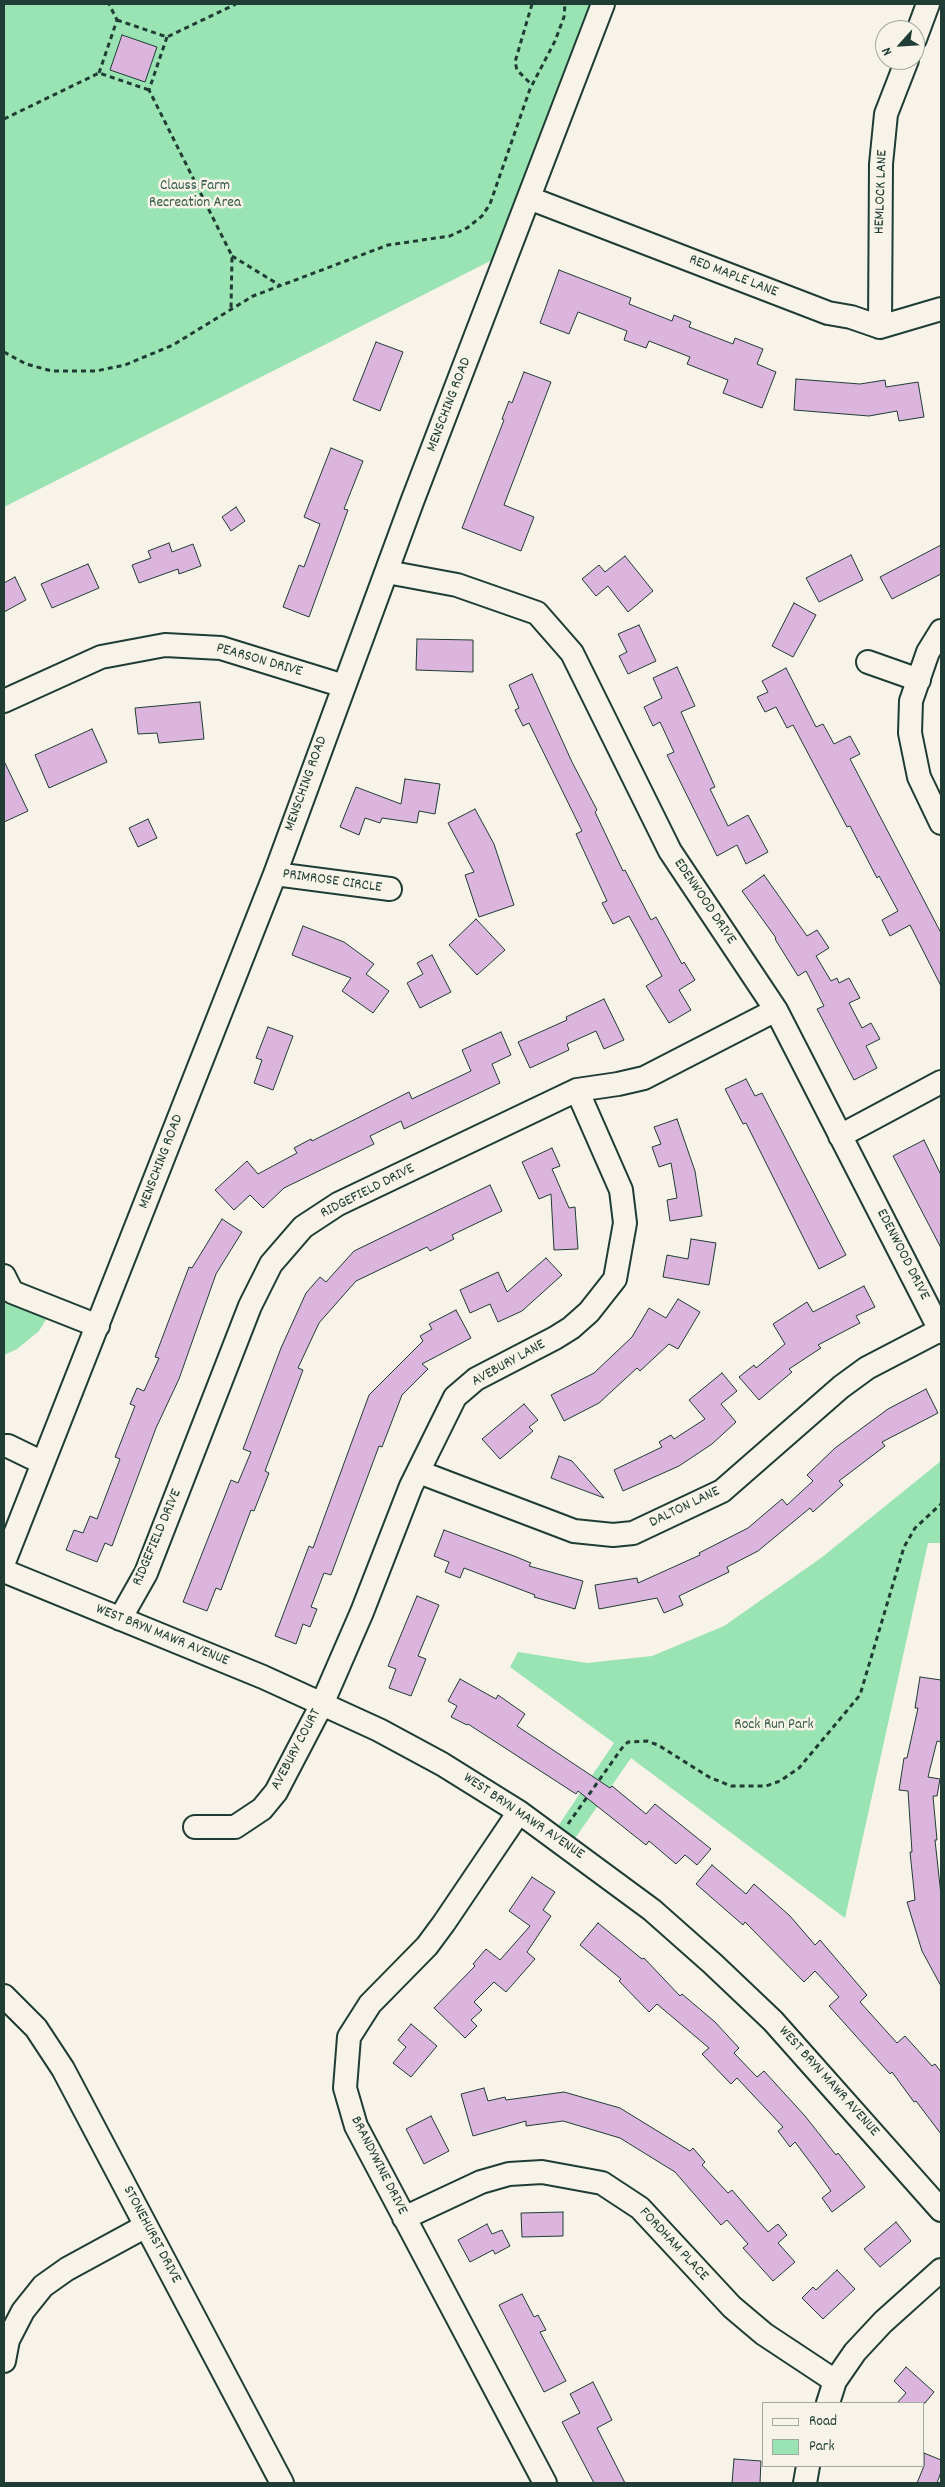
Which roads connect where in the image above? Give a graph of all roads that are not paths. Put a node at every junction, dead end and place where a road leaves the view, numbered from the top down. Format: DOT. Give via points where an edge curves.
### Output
graph roads {
  1 [pos="603,4"];
  2 [pos="928,4"];
  3 [pos="922,20"];
  4 [pos="903,70"];
  5 [pos="528,198"];
  6 [pos="941,309"];
  7 [pos="880,327"];
  8 [pos="387,572"];
  9 [pos="941,631"];
  10 [pos="868,662"];
  11 [pos="921,674"];
  12 [pos="344,686"];
  13 [pos="4,701"];
  14 [pos="941,823"];
  15 [pos="275,874"];
  16 [pos="390,890"];
  17 [pos="776,1010"];
  18 [pos="941,1082"];
  19 [pos="577,1090"];
  20 [pos="840,1136"];
  21 [pos="7,1288"];
  22 [pos="98,1326"];
  23 [pos="941,1331"];
  24 [pos="4,1446"];
  25 [pos="44,1463"];
  26 [pos="419,1472"];
  27 [pos="4,1562"];
  28 [pos="4,1571"];
  29 [pos="120,1618"];
  30 [pos="322,1704"];
  31 [pos="519,1812"];
  32 [pos="195,1827"];
  33 [pos="4,1996"];
  34 [pos="941,2210"];
  35 [pos="404,2218"];
  36 [pos="146,2226"];
  37 [pos="941,2270"];
  38 [pos="4,2362"];
  39 [pos="835,2381"];
  40 [pos="828,2402"];
  41 [pos="808,2467"];
  42 [pos="282,2483"];
  43 [pos="545,2483"];
  44 [pos="805,2483"];
  1 -- 5 [label="street, MENSCHING ROAD"];
  2 -- 3 [label="street"];
  4 -- 7 [label="street, HEMLOCK LANE" via="886,114 881,164"];
  5 -- 7 [label="street, RED MAPLE LANE" via="828,313"];
  5 -- 8 [label="street, MENSCHING ROAD"];
  6 -- 7 [label="street"];
  8 -- 12 [label="street, MENSCHING ROAD"];
  8 -- 17 [label="street, EDENWOOD DRIVE" via="457,585 537,613 572,653 670,850"];
  9 -- 11 [label="street" via="928,652"];
  10 -- 11 [label="street"];
  11 -- 14 [label="street" via="911,701 910,743 919,777"];
  12 -- 13 [label="street, PEARSON DRIVE" via="221,648 165,645 101,657"];
  12 -- 15 [label="street, MENSCHING ROAD"];
  15 -- 16 [label="street, PRIMROSE CIRCLE"];
  15 -- 22 [label="street, MENSCHING ROAD"];
  17 -- 19 [label="street, RIDGEFIELD DRIVE" via="644,1078"];
  17 -- 20 [label="street, EDENWOOD DRIVE"];
  18 -- 20 [label="street"];
  19 -- 26 [label="street, AVEBURY LANE" via="621,1190 625,1223 615,1278 589,1312 571,1328 476,1378 455,1397"];
  19 -- 29 [label="street, RIDGEFIELD DRIVE" via="338,1204 303,1227 290,1241 271,1264 250,1306 146,1573"];
  20 -- 23 [label="street, EDENWOOD DRIVE"];
  21 -- 22 [label="street"];
  22 -- 25 [label="street, MENSCHING ROAD"];
  23 -- 26 [label="street, DALTON LANE" via="867,1368 841,1386 722,1491 633,1533 614,1535 574,1531"];
  24 -- 25 [label="street"];
  25 -- 27 [label="street, MENSCHING ROAD"];
  26 -- 30 [label="street, AVEBURY LANE"];
  28 -- 29 [label="street, WEST BRYN MAWR AVENUE"];
  29 -- 30 [label="street, WEST BRYN MAWR AVENUE"];
  30 -- 31 [label="street, WEST BRYN MAWR AVENUE" via="380,1730"];
  30 -- 32 [label="street, AVEBURY COURT" via="291,1766 262,1809 235,1828"];
  31 -- 34 [label="street, WEST BRYN MAWR AVENUE" via="652,1910 773,2021"];
  31 -- 35 [label="street, BRANDYWINE DRIVE" via="444,1924 370,2004 349,2037 345,2074 350,2110"];
  33 -- 36 [label="street, STONEHURST DRIVE" via="49,2046"];
  35 -- 39 [label="street, FORDHAM PLACE" via="481,2182 509,2174 542,2172 602,2183 640,2208 732,2307 764,2334"];
  35 -- 43 [label="street, BRANDYWINE DRIVE"];
  36 -- 38 [label="street" via="66,2269 43,2286 23,2311 8,2340"];
  36 -- 42 [label="street, STONEHURST DRIVE"];
  37 -- 39 [label="street" via="883,2322"];
  39 -- 40 [label="street"];
  41 -- 44 [label="street"];
}
